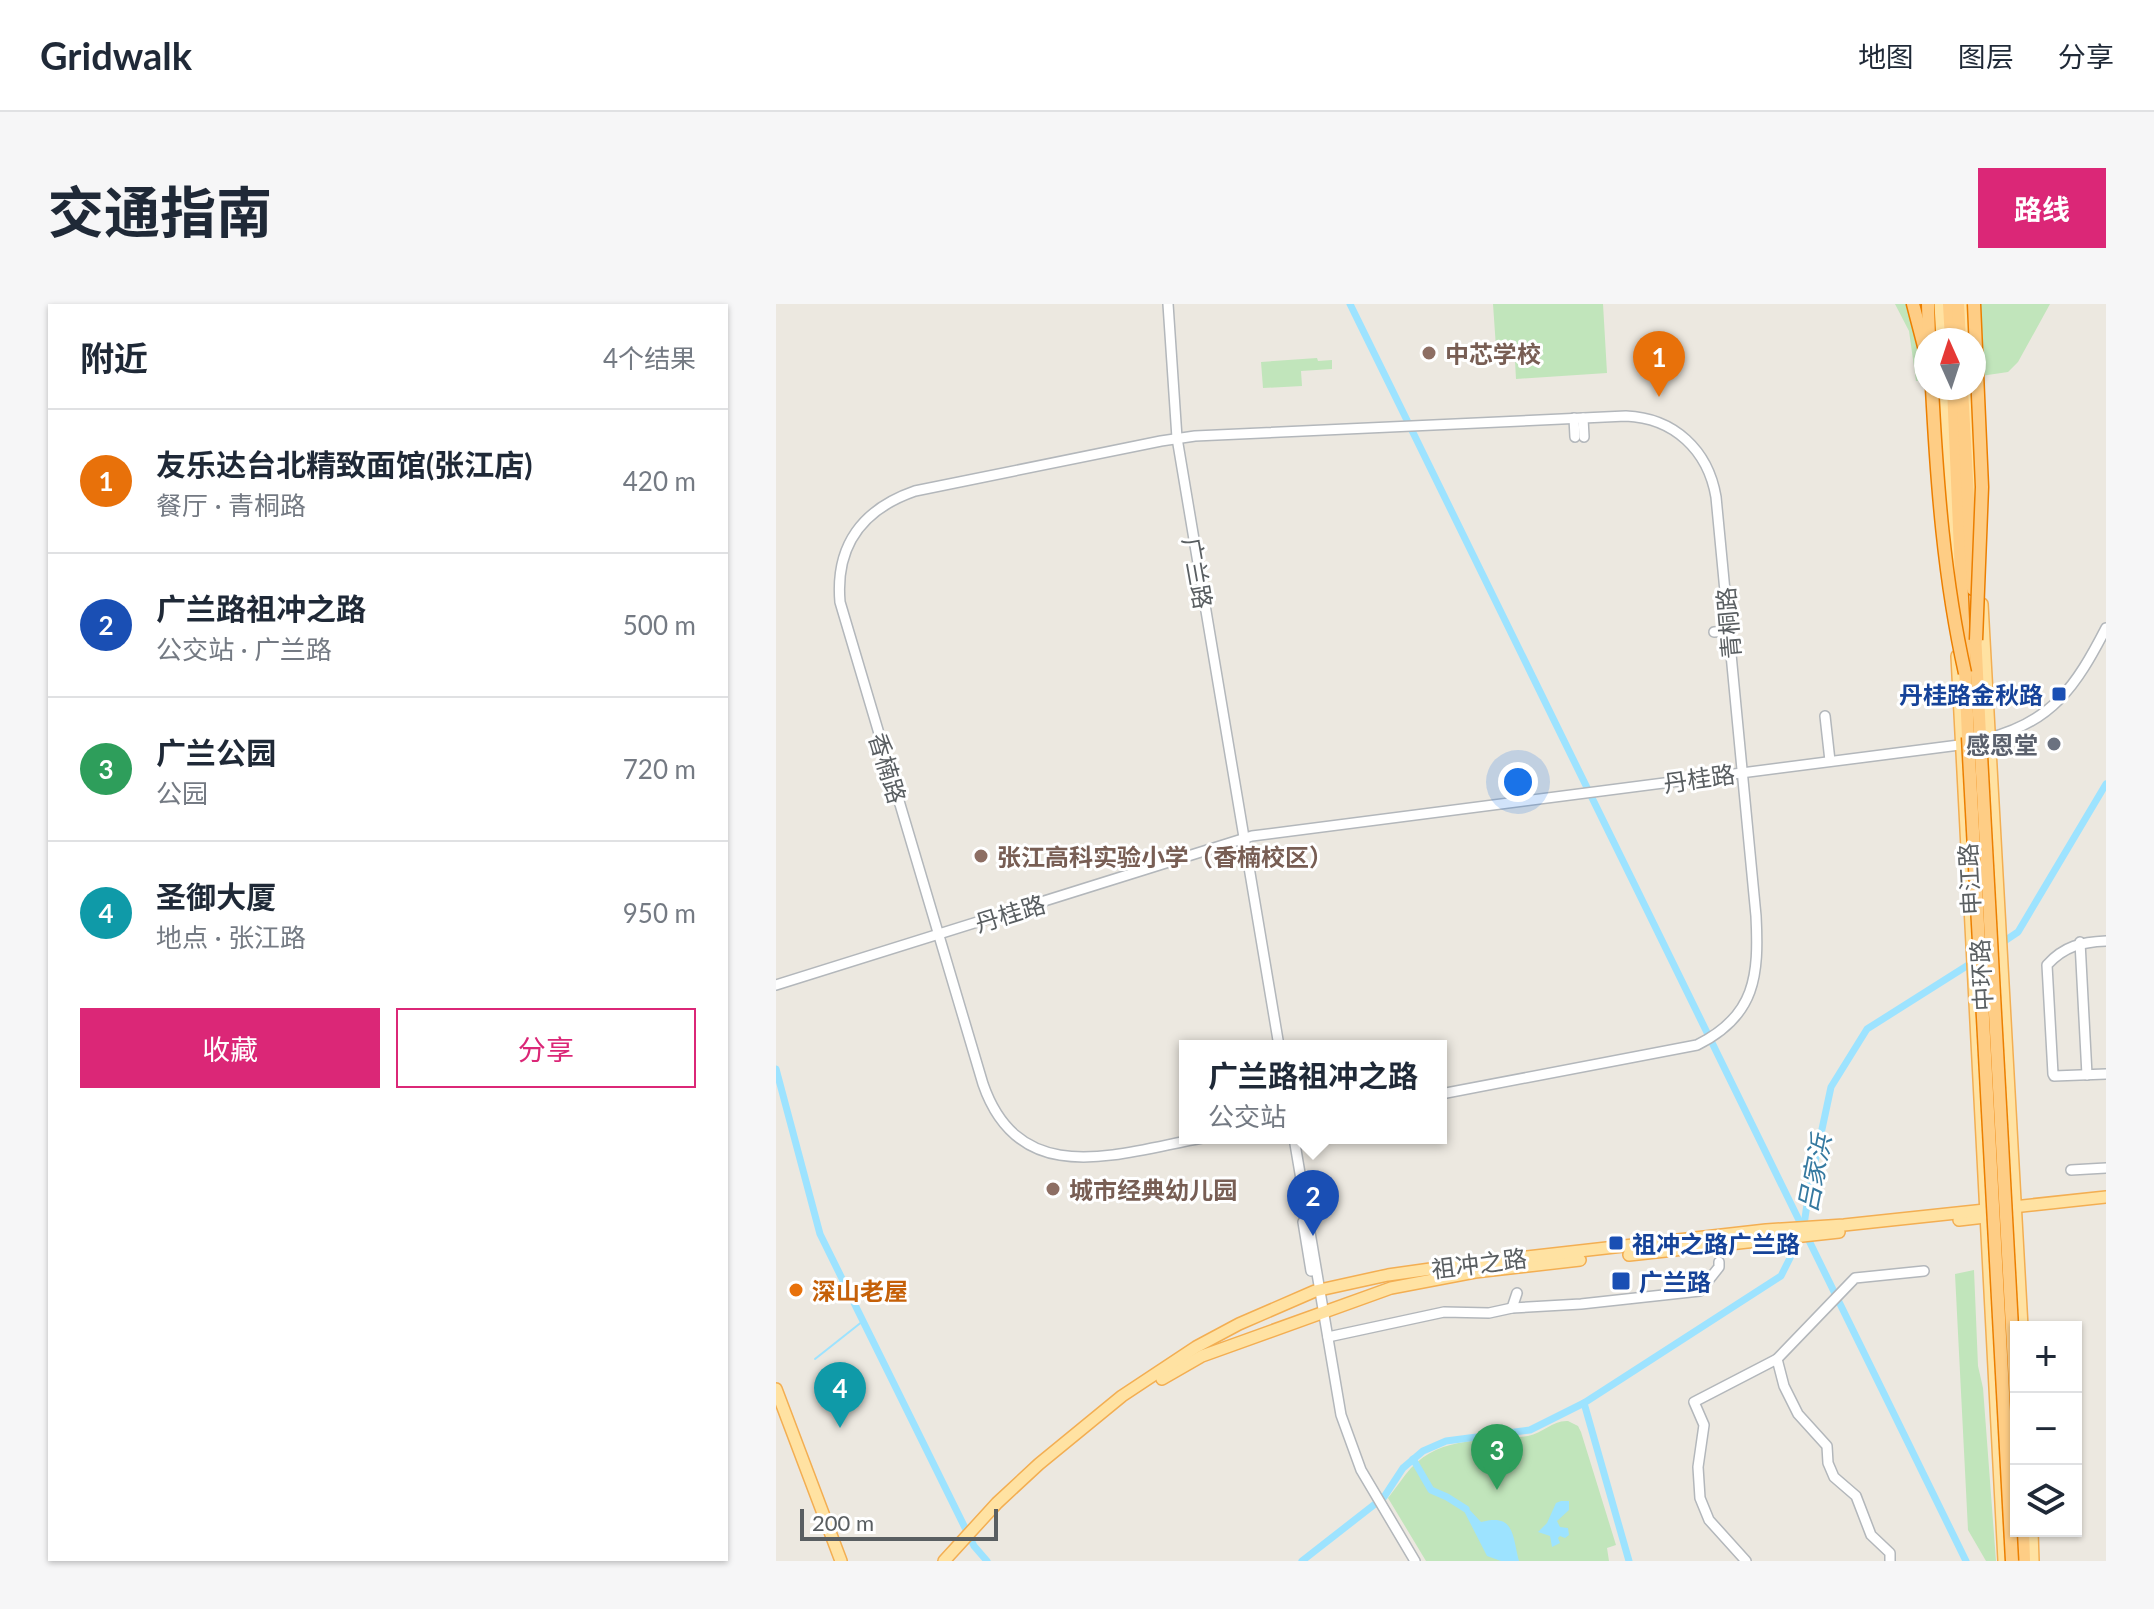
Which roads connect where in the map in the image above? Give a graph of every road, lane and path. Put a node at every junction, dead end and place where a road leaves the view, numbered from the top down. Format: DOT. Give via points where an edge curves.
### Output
graph roads {
  1 [pos="1168,304"];
  2 [pos="1913,304"];
  3 [pos="1928,304"];
  4 [pos="1958,304"];
  5 [pos="1966,304"];
  6 [pos="1977,304"];
  7 [pos="1942,305"];
  8 [pos="1919,328"];
  9 [pos="1929,328"];
  10 [pos="1942,328"];
  11 [pos="1948,328"];
  12 [pos="1959,328"];
  13 [pos="1970,328"];
  14 [pos="1974,328"];
  15 [pos="1933,400"];
  16 [pos="1945,400"];
  17 [pos="1954,400"];
  18 [pos="1963,400"];
  19 [pos="1972,400"];
  20 [pos="1976,400"];
  21 [pos="1578,418"];
  22 [pos="1579,437"];
  23 [pos="1177,438"];
  24 [pos="2106,628"];
  25 [pos="1728,631"];
  26 [pos="1714,632"];
  27 [pos="1976,640"];
  28 [pos="2102,645"];
  29 [pos="1965,673"];
  30 [pos="1825,716"];
  31 [pos="1989,740"];
  32 [pos="1964,744"];
  33 [pos="1830,761"];
  34 [pos="1742,774"];
  35 [pos="1243,840"];
  36 [pos="938,935"];
  37 [pos="2106,941"];
  38 [pos="2080,942"];
  39 [pos="781,984"];
  40 [pos="1276,1040"];
  41 [pos="2106,1074"];
  42 [pos="2087,1075"];
  43 [pos="1447,1093"];
  44 [pos="1179,1142"];
  45 [pos="1293,1144"];
  46 [pos="2106,1168"];
  47 [pos="2071,1170"];
  48 [pos="2106,1197"];
  49 [pos="2106,1205"];
  50 [pos="2016,1210"];
  51 [pos="1986,1213"];
  52 [pos="1766,1235"];
  53 [pos="1719,1262"];
  54 [pos="1924,1271"];
  55 [pos="1318,1290"];
  56 [pos="1517,1293"];
  57 [pos="1512,1308"];
  58 [pos="1322,1313"];
  59 [pos="2022,1321"];
  60 [pos="1328,1337"];
  61 [pos="1777,1359"];
  62 [pos="776,1389"];
  63 [pos="2016,1393"];
  64 [pos="776,1408"];
  65 [pos="1370,1491"];
  66 [pos="991,1515"];
  67 [pos="2023,1537"];
  68 [pos="2032,1537"];
  69 [pos="949,1559"];
  70 [pos="833,1561"];
  71 [pos="841,1561"];
  72 [pos="1413,1561"];
  73 [pos="1746,1561"];
  74 [pos="1890,1561"];
  75 [pos="2004,1561"];
  76 [pos="2012,1561"];
  77 [pos="2024,1561"];
  78 [pos="2033,1561"];
  1 -- 23 [label="street, 广兰路"];
  2 -- 8 [label="highway"];
  3 -- 9 [label="highway"];
  4 -- 12 [label="highway"];
  5 -- 13 [label="main road"];
  6 -- 14 [label="highway, bridge"];
  7 -- 10 [label="main road"];
  7 -- 11 [label="highway"];
  15 -- 29 [label="highway, bridge" via="1948,579"];
  16 -- 32 [label="main road, 申江路"];
  17 -- 29 [label="highway, 中环路, bridge"];
  18 -- 27 [label="highway, 中环路, bridge"];
  19 -- 31 [label="main road, 申江路"];
  20 -- 27 [label="highway, bridge" via="1982,487"];
  21 -- 22 [label="street"];
  21 -- 23 [label="street, 青桐路"];
  21 -- 25 [label="street, 青桐路" via="1655,420 1687,439 1701,456 1716,497"];
  23 -- 35 [label="street, 广兰路"];
  23 -- 36 [label="street, 香楠路" via="915,491 881,506 848,545 839,578 842,613"];
  24 -- 28 [label="street, 丹桂路"];
  25 -- 26 [label="street"];
  25 -- 34 [label="street, 青桐路"];
  27 -- 63 [label="highway, 中环路, bridge"];
  28 -- 31 [label="street, 丹桂路" via="2081,682 2052,713 2015,736"];
  29 -- 32 [label="highway, 中环路"];
  30 -- 33 [label="street"];
  31 -- 32 [label="street, 丹桂路"];
  31 -- 50 [label="main road, 申江路"];
  32 -- 33 [label="street, 丹桂路"];
  32 -- 34 [label="street, 丹桂路"];
  32 -- 51 [label="main road, 申江路"];
  32 -- 76 [label="highway, 中环路, bridge"];
  33 -- 34 [label="street, 丹桂路"];
  34 -- 35 [label="street, 丹桂路"];
  34 -- 43 [label="street, 青桐路" via="1758,961 1738,1014 1697,1045"];
  35 -- 36 [label="street, 丹桂路"];
  35 -- 40 [label="street, 广兰路"];
  36 -- 39 [label="street, 丹桂路"];
  36 -- 44 [label="street, 香楠路" via="987,1097 1020,1140 1043,1153 1072,1159"];
  37 -- 38 [label="street"];
  38 -- 42 [label="street"];
  38 -- 42 [label="street" via="2047,965 2050,1027 2054,1076"];
  41 -- 42 [label="street"];
  45 -- 55 [label="street"];
  46 -- 47 [label="street"];
  48 -- 50 [label="main road, 祖冲之路"];
  49 -- 50 [label="main road, 祖冲之路"];
  50 -- 51 [label="main road, 祖冲之路"];
  50 -- 59 [label="main road, 申江路"];
  51 -- 52 [label="main road, 祖冲之路"];
  51 -- 75 [label="main road, 申江路"];
  52 -- 55 [label="main road, 祖冲之路" via="1473,1263"];
  52 -- 58 [label="main road, 祖冲之路" via="1428,1280"];
  53 -- 57 [label="street" via="1700,1291"];
  54 -- 61 [label="street" via="1855,1278"];
  55 -- 58 [label="street"];
  55 -- 66 [label="main road, 祖冲之路" via="1196,1347 1122,1396 1050,1455"];
  56 -- 57 [label="street"];
  57 -- 60 [label="street" via="1444,1312"];
  58 -- 60 [label="street"];
  58 -- 65 [label="street" via="1342,1431"];
  58 -- 66 [label="main road, 祖冲之路" via="1202,1356 1165,1377 1086,1433"];
  60 -- 65 [label="street" via="1341,1415"];
  61 -- 73 [label="street" via="1694,1402 1704,1425 1700,1498 1709,1520"];
  61 -- 74 [label="street" via="1798,1414 1827,1446 1834,1477 1856,1496 1871,1535 1890,1553"];
  62 -- 71 [label="main road"];
  64 -- 70 [label="main road"];
  65 -- 72 [label="street"];
  66 -- 69 [label="main road, 祖冲之路"];
  67 -- 77 [label="highway"];
  68 -- 78 [label="main road"];
}
